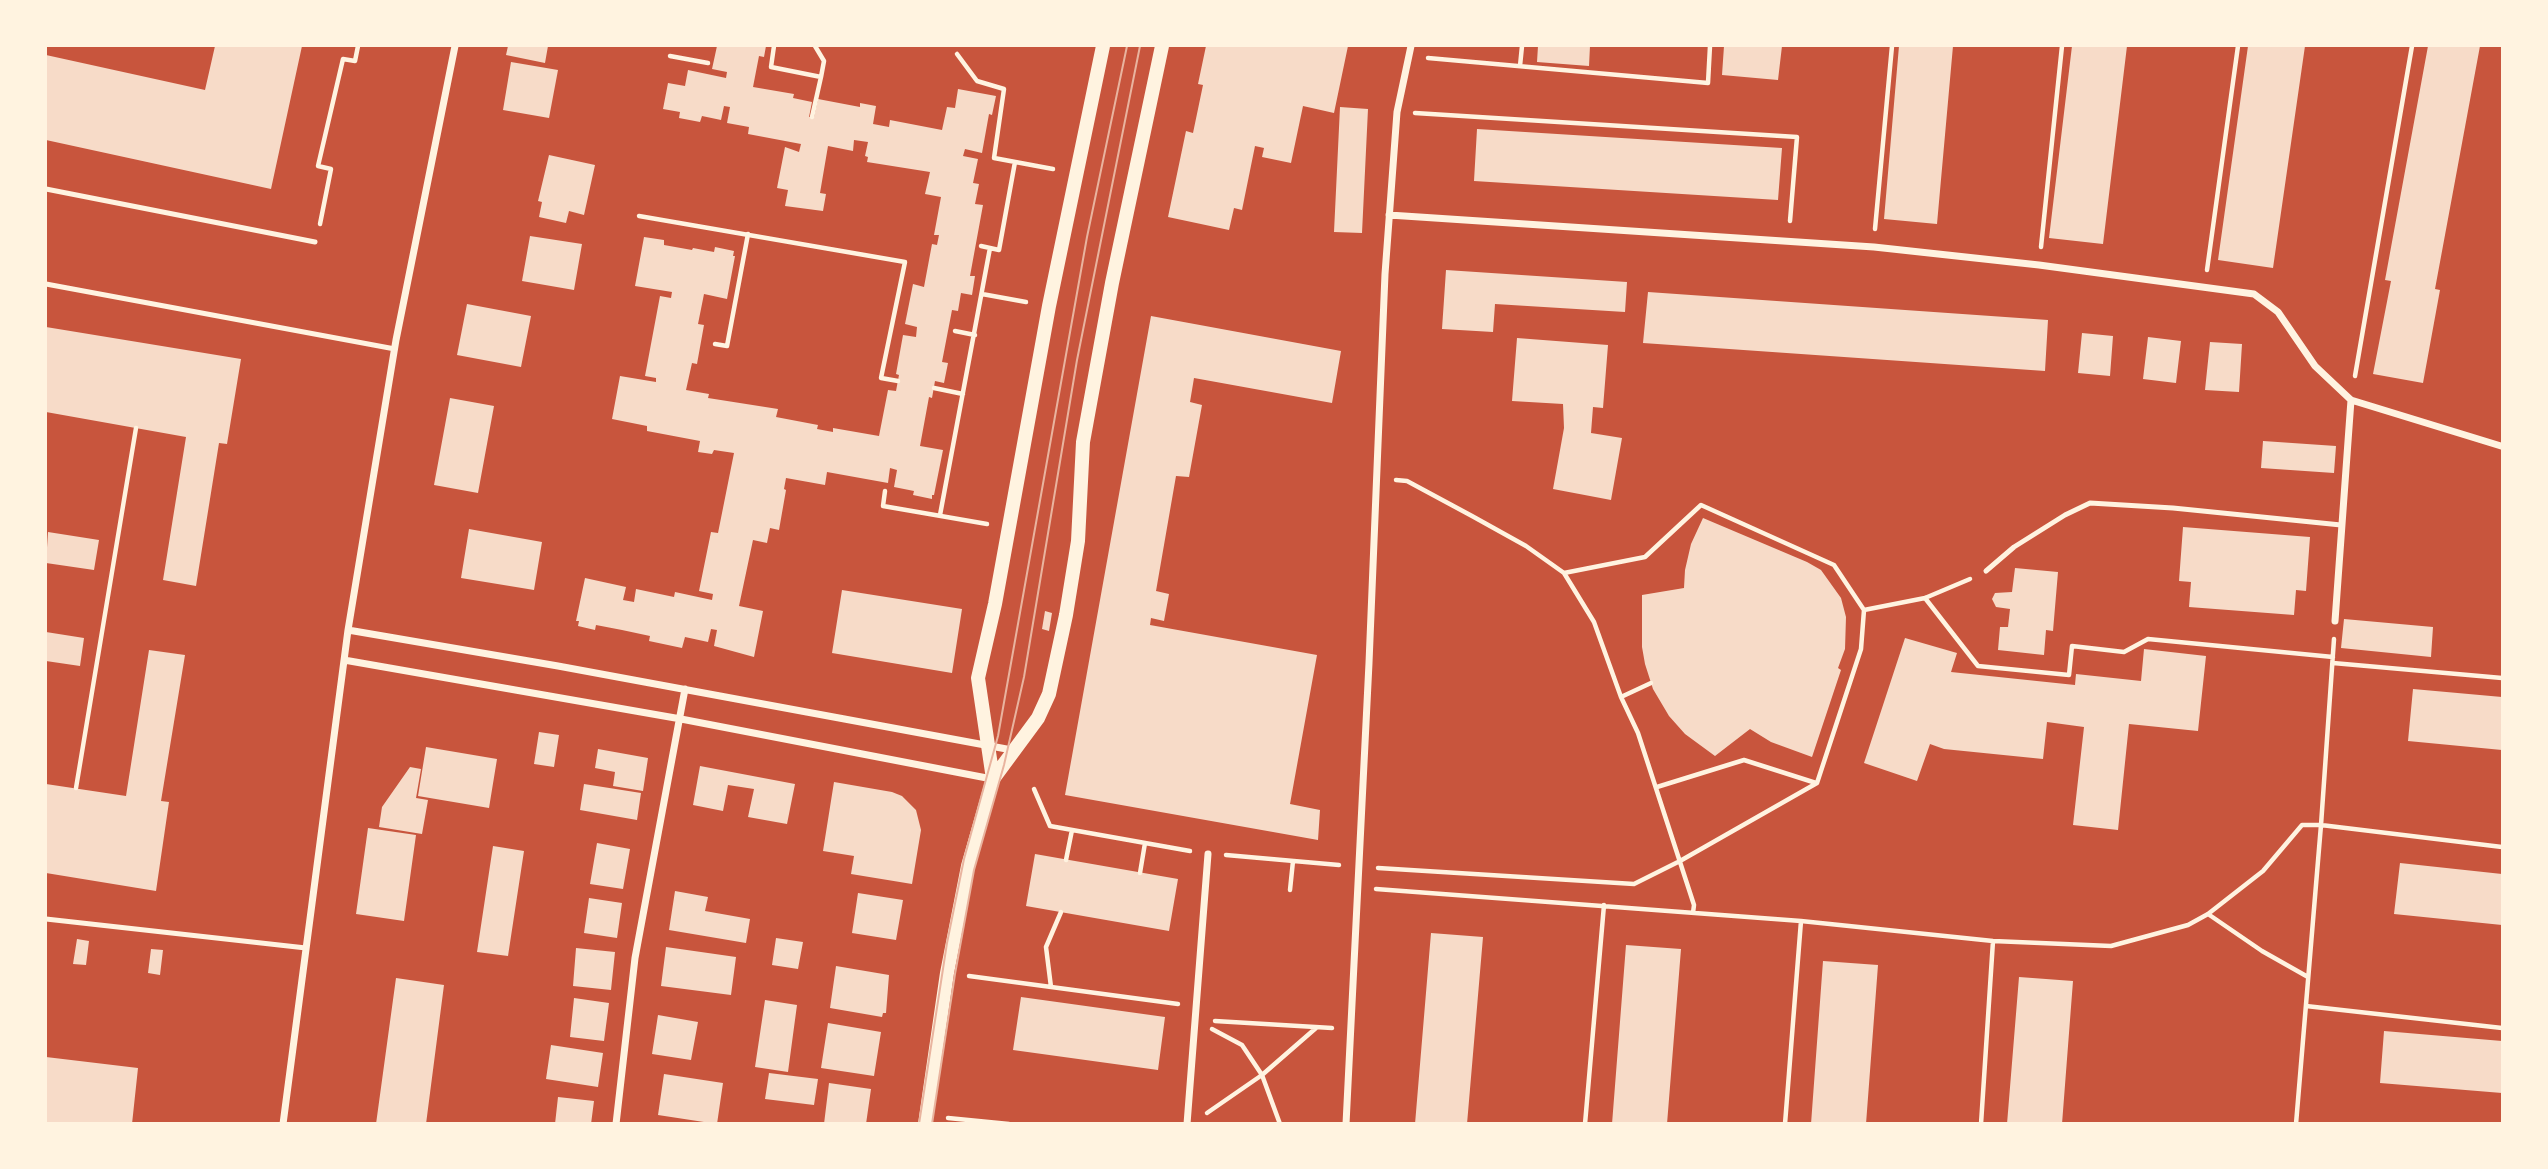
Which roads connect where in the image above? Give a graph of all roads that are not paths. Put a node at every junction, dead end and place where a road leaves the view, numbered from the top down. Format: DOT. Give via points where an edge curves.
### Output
graph roads {
  1 [pos="455,46"];
  2 [pos="1103,46"];
  3 [pos="1161,46"];
  4 [pos="1411,46"];
  5 [pos="46,189"];
  6 [pos="1389,215"];
  7 [pos="315,242"];
  8 [pos="46,284"];
  9 [pos="395,349"];
  10 [pos="2351,400"];
  11 [pos="2502,447"];
  12 [pos="2341,525"];
  13 [pos="1986,571"];
  14 [pos="2335,621"];
  15 [pos="348,630"];
  16 [pos="344,660"];
  17 [pos="685,689"];
  18 [pos="681,719"];
  19 [pos="987,745"];
  20 [pos="1012,750"];
  21 [pos="993,779"];
  22 [pos="1208,854"];
  23 [pos="46,919"];
  24 [pos="306,948"];
  25 [pos="926,1120"];
  26 [pos="282,1124"];
  27 [pos="615,1124"];
  28 [pos="1187,1124"];
  29 [pos="1346,1124"];
  1 -- 9 [label="street"];
  2 -- 19 [label="main road" via="978,678"];
  3 -- 20 [label="main road" via="1083,442 1078,541 1066,615 1049,694 1038,718"];
  4 -- 6 [label="street" via="1397,112"];
  5 -- 7 [label="lane"];
  6 -- 10 [label="street" via="1874,247 2254,294 2278,312 2315,366"];
  6 -- 29 [label="street"];
  8 -- 9 [label="lane"];
  9 -- 15 [label="street"];
  10 -- 11 [label="street"];
  10 -- 12 [label="street"];
  12 -- 13 [label="lane" via="2090,503 2014,547"];
  12 -- 14 [label="street"];
  15 -- 16 [label="street"];
  15 -- 17 [label="street"];
  16 -- 18 [label="street"];
  16 -- 24 [label="street"];
  17 -- 18 [label="street"];
  17 -- 19 [label="street"];
  18 -- 21 [label="street"];
  18 -- 27 [label="street" via="635,958"];
  19 -- 20 [label="street"];
  19 -- 21 [label="main road"];
  20 -- 21 [label="main road"];
  21 -- 25 [label="main road" via="968,866"];
  22 -- 28 [label="street"];
  23 -- 24 [label="lane"];
  24 -- 26 [label="street"];
}
